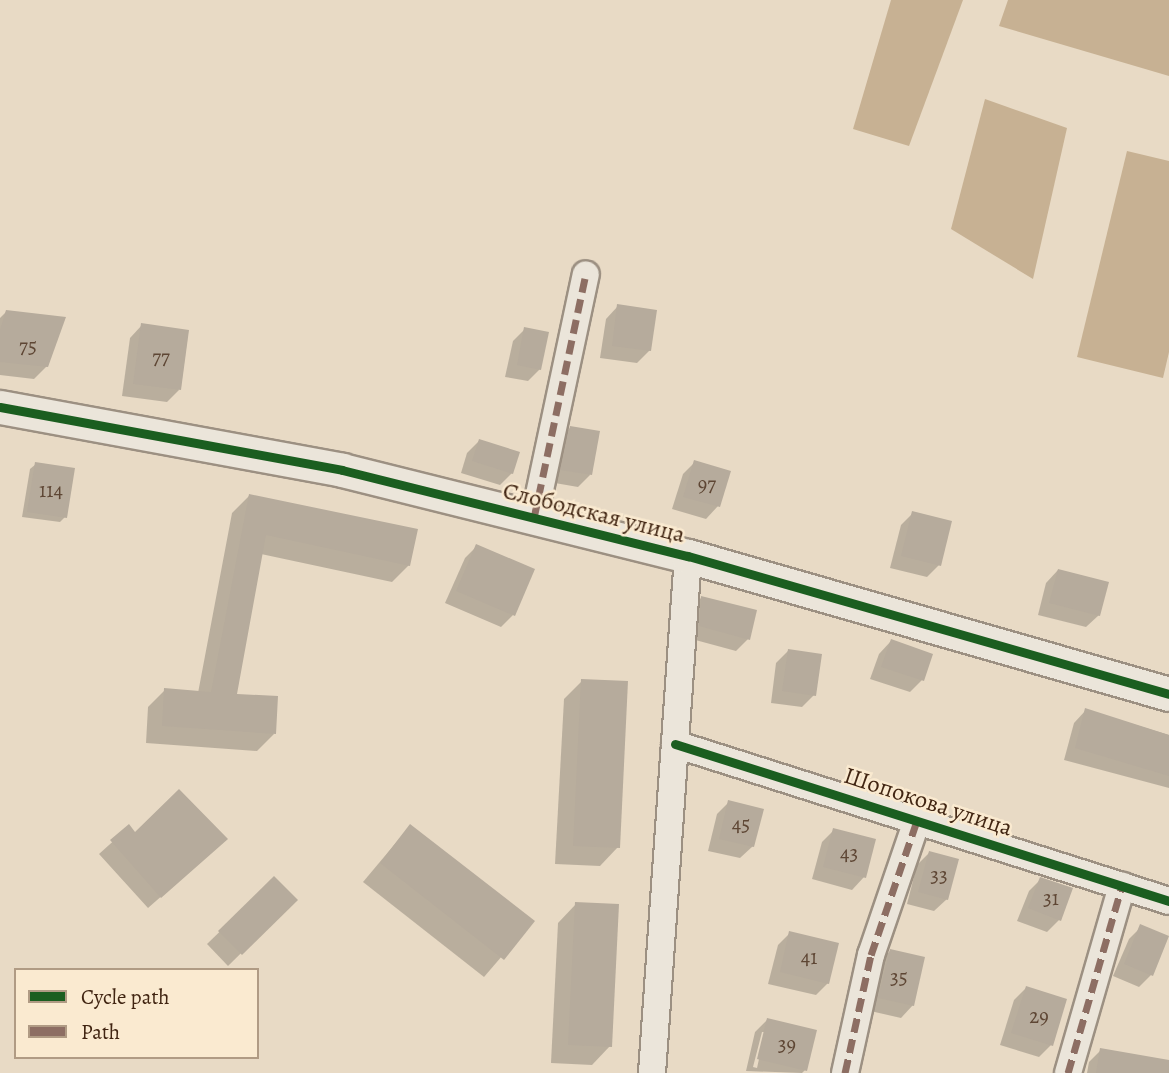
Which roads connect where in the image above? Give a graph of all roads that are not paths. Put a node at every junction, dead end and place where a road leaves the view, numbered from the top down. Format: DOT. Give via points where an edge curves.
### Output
graph roads {
  1 [pos="586,274"];
  2 [pos="0,407"];
  3 [pos="534,518"];
  4 [pos="688,556"];
  5 [pos="1169,694"];
  6 [pos="675,744"];
  7 [pos="918,818"];
  8 [pos="1122,886"];
  9 [pos="1169,901"];
  10 [pos="652,1073"];
  11 [pos="845,1073"];
  12 [pos="1068,1073"];
  1 -- 3 [label="street"];
  2 -- 3 [label="street, Слободская улица" via="342,470"];
  3 -- 4 [label="street, Слободская улица"];
  4 -- 5 [label="street, Слободская улица"];
  4 -- 6 [label="street"];
  6 -- 7 [label="street, Шопокова улица"];
  6 -- 10 [label="street"];
  7 -- 8 [label="street, Шопокова улица"];
  7 -- 11 [label="street, Шопокова улица" via="872,955"];
  8 -- 9 [label="street, Шопокова улица"];
  8 -- 12 [label="street"];
}
